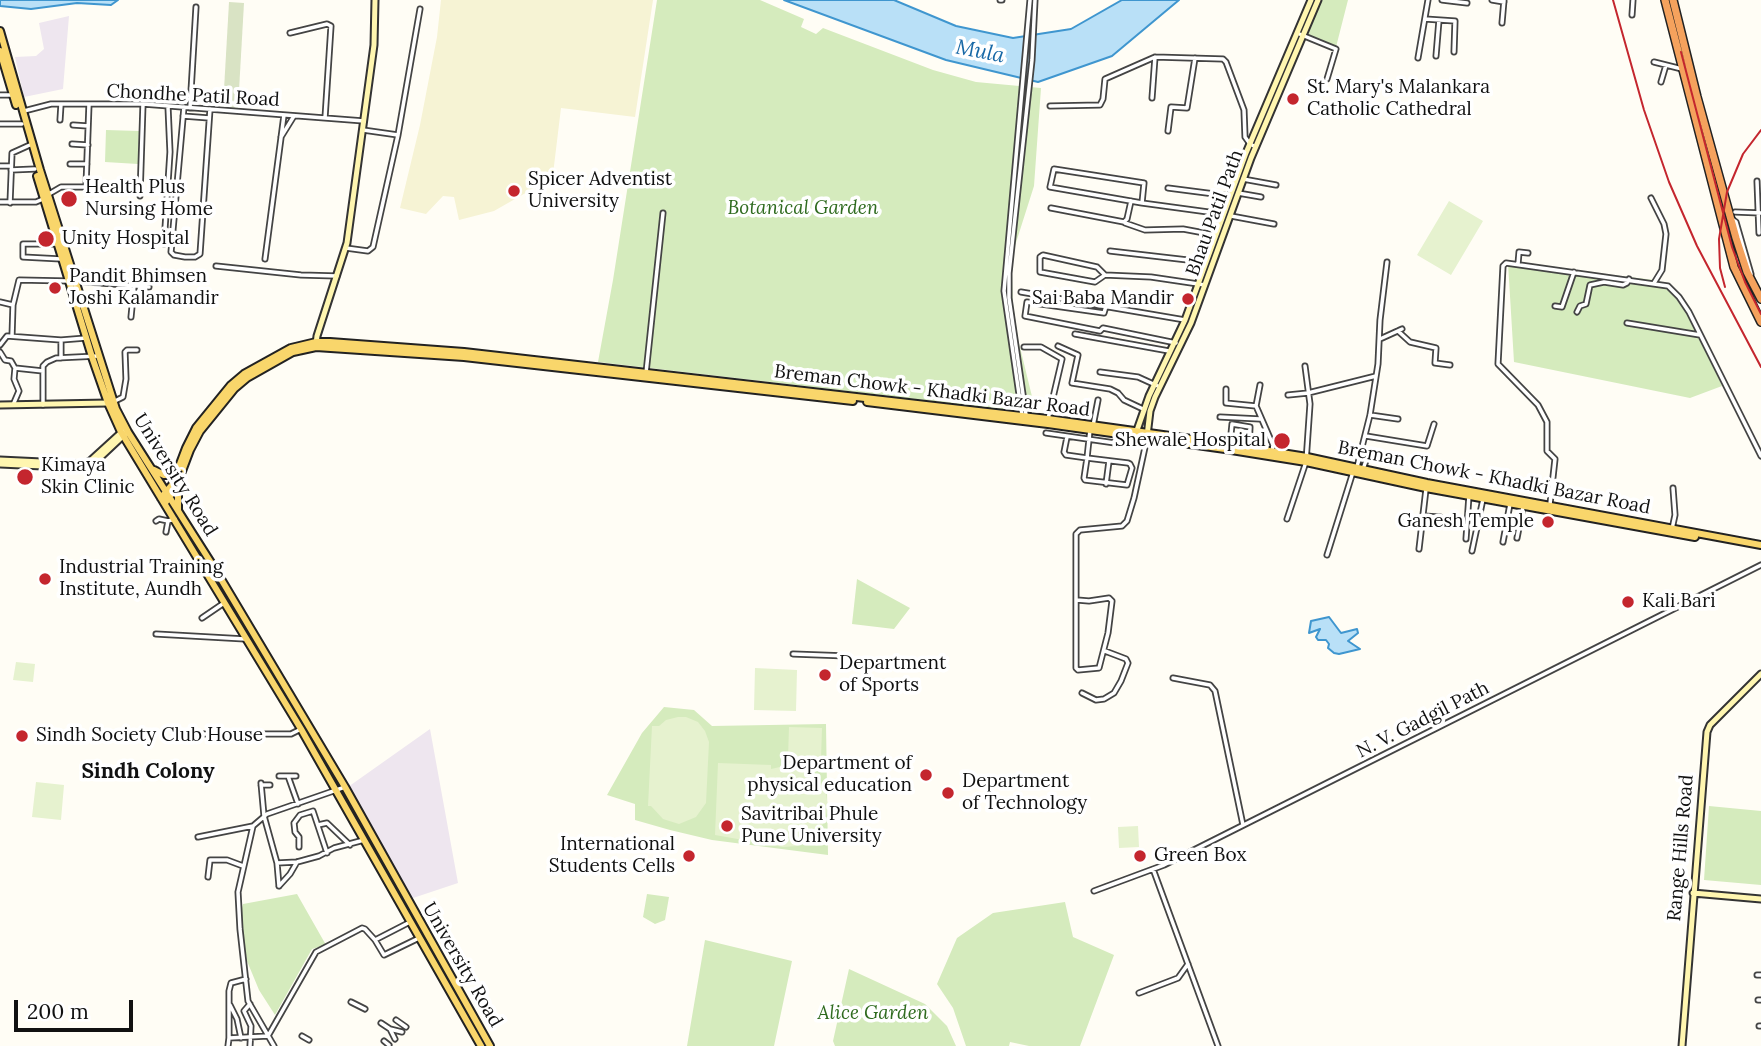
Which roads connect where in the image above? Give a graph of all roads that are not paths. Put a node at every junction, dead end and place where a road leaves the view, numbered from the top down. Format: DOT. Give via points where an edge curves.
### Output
graph roads {
  1 [pos="375,0"];
  2 [pos="1032,0"];
  3 [pos="1311,0"];
  4 [pos="1318,0"];
  5 [pos="1428,0"];
  6 [pos="1442,0"];
  7 [pos="1492,0"];
  8 [pos="1633,0"];
  9 [pos="1665,0"];
  10 [pos="1672,0"];
  11 [pos="1504,1"];
  12 [pos="1467,3"];
  13 [pos="196,7"];
  14 [pos="420,9"];
  15 [pos="1632,15"];
  16 [pos="1425,19"];
  17 [pos="1439,20"];
  18 [pos="1502,23"];
  19 [pos="0,31"];
  20 [pos="290,33"];
  21 [pos="1301,34"];
  22 [pos="0,51"];
  23 [pos="1454,52"];
  24 [pos="1436,56"];
  25 [pos="1155,57"];
  26 [pos="1195,58"];
  27 [pos="1418,58"];
  28 [pos="4,62"];
  29 [pos="1654,62"];
  30 [pos="1666,65"];
  31 [pos="1682,69"];
  32 [pos="1327,79"];
  33 [pos="1661,82"];
  34 [pos="0,95"];
  35 [pos="13,95"];
  36 [pos="1152,98"];
  37 [pos="61,104"];
  38 [pos="89,104"];
  39 [pos="144,104"];
  40 [pos="168,106"];
  41 [pos="1050,106"];
  42 [pos="184,107"];
  43 [pos="190,108"];
  44 [pos="209,109"];
  45 [pos="22,111"];
  46 [pos="284,115"];
  47 [pos="183,116"];
  48 [pos="295,116"];
  49 [pos="209,118"];
  50 [pos="325,118"];
  51 [pos="60,120"];
  52 [pos="364,121"];
  53 [pos="0,124"];
  54 [pos="22,124"];
  55 [pos="73,125"];
  56 [pos="88,126"];
  57 [pos="363,130"];
  58 [pos="1168,131"];
  59 [pos="398,135"];
  60 [pos="281,137"];
  61 [pos="72,144"];
  62 [pos="30,145"];
  63 [pos="88,145"];
  64 [pos="1253,145"];
  65 [pos="70,164"];
  66 [pos="87,164"];
  67 [pos="0,166"];
  68 [pos="11,168"];
  69 [pos="35,169"];
  70 [pos="1243,179"];
  71 [pos="1757,181"];
  72 [pos="1276,186"];
  73 [pos="86,187"];
  74 [pos="121,187"];
  75 [pos="1168,188"];
  76 [pos="1238,192"];
  77 [pos="140,196"];
  78 [pos="1230,196"];
  79 [pos="46,197"];
  80 [pos="1261,197"];
  81 [pos="1651,198"];
  82 [pos="1726,200"];
  83 [pos="1131,201"];
  84 [pos="0,202"];
  85 [pos="1717,202"];
  86 [pos="9,203"];
  87 [pos="1142,203"];
  88 [pos="1051,208"];
  89 [pos="663,213"];
  90 [pos="1760,213"];
  91 [pos="1226,215"];
  92 [pos="1733,215"];
  93 [pos="1122,222"];
  94 [pos="1274,224"];
  95 [pos="1759,233"];
  96 [pos="1215,235"];
  97 [pos="58,244"];
  98 [pos="164,244"];
  99 [pos="346,248"];
  100 [pos="1110,251"];
  101 [pos="1528,253"];
  102 [pos="62,259"];
  103 [pos="265,259"];
  104 [pos="1206,262"];
  105 [pos="1387,262"];
  106 [pos="1518,264"];
  107 [pos="216,266"];
  108 [pos="1574,272"];
  109 [pos="1105,275"];
  110 [pos="337,276"];
  111 [pos="1629,279"];
  112 [pos="72,281"];
  113 [pos="1654,283"];
  114 [pos="1201,284"];
  115 [pos="134,286"];
  116 [pos="149,287"];
  117 [pos="1021,292"];
  118 [pos="1761,299"];
  119 [pos="0,302"];
  120 [pos="13,305"];
  121 [pos="1106,306"];
  122 [pos="1555,306"];
  123 [pos="1577,312"];
  124 [pos="131,317"];
  125 [pos="1188,321"];
  126 [pos="1761,322"];
  127 [pos="1627,323"];
  128 [pos="1075,334"];
  129 [pos="1700,335"];
  130 [pos="12,336"];
  131 [pos="89,338"];
  132 [pos="1380,339"];
  133 [pos="61,340"];
  134 [pos="1177,344"];
  135 [pos="0,345"];
  136 [pos="316,345"];
  137 [pos="1024,346"];
  138 [pos="1058,346"];
  139 [pos="137,350"];
  140 [pos="1170,351"];
  141 [pos="0,352"];
  142 [pos="95,357"];
  143 [pos="61,358"];
  144 [pos="1169,361"];
  145 [pos="1450,365"];
  146 [pos="1305,366"];
  147 [pos="15,367"];
  148 [pos="43,371"];
  149 [pos="1100,372"];
  150 [pos="646,373"];
  151 [pos="246,376"];
  152 [pos="1376,376"];
  153 [pos="1260,385"];
  154 [pos="1157,386"];
  155 [pos="1226,388"];
  156 [pos="1308,393"];
  157 [pos="1288,395"];
  158 [pos="853,399"];
  159 [pos="1098,400"];
  160 [pos="110,402"];
  161 [pos="0,405"];
  162 [pos="13,405"];
  163 [pos="43,405"];
  164 [pos="1256,406"];
  165 [pos="1143,409"];
  166 [pos="1370,415"];
  167 [pos="1024,416"];
  168 [pos="1220,417"];
  169 [pos="1232,418"];
  170 [pos="1261,419"];
  171 [pos="1398,419"];
  172 [pos="1048,421"];
  173 [pos="1232,424"];
  174 [pos="1434,424"];
  175 [pos="1092,428"];
  176 [pos="125,432"];
  177 [pos="1046,433"];
  178 [pos="1136,434"];
  179 [pos="1147,435"];
  180 [pos="1366,436"];
  181 [pos="1067,437"];
  182 [pos="1089,440"];
  183 [pos="1115,443"];
  184 [pos="1230,445"];
  185 [pos="1249,448"];
  186 [pos="1272,452"];
  187 [pos="1761,456"];
  188 [pos="1087,458"];
  189 [pos="1306,460"];
  190 [pos="1109,461"];
  191 [pos="1387,461"];
  192 [pos="0,462"];
  193 [pos="150,467"];
  194 [pos="177,471"];
  195 [pos="1357,471"];
  196 [pos="178,484"];
  197 [pos="1106,484"];
  198 [pos="1426,488"];
  199 [pos="1673,488"];
  200 [pos="1476,495"];
  201 [pos="166,498"];
  202 [pos="1511,502"];
  203 [pos="1524,505"];
  204 [pos="1549,507"];
  205 [pos="178,511"];
  206 [pos="1440,517"];
  207 [pos="1405,518"];
  208 [pos="1423,518"];
  209 [pos="1287,519"];
  210 [pos="172,520"];
  211 [pos="156,521"];
  212 [pos="1672,528"];
  213 [pos="166,532"];
  214 [pos="1517,538"];
  215 [pos="1466,539"];
  216 [pos="1503,542"];
  217 [pos="1761,547"];
  218 [pos="1419,550"];
  219 [pos="1472,551"];
  220 [pos="1327,555"];
  221 [pos="1761,565"];
  222 [pos="1077,600"];
  223 [pos="226,602"];
  224 [pos="202,618"];
  225 [pos="156,634"];
  226 [pos="247,639"];
  227 [pos="1104,650"];
  228 [pos="793,654"];
  229 [pos="847,656"];
  230 [pos="1761,674"];
  231 [pos="1173,678"];
  232 [pos="1082,693"];
  233 [pos="301,729"];
  234 [pos="203,734"];
  235 [pos="278,776"];
  236 [pos="288,776"];
  237 [pos="296,776"];
  238 [pos="270,785"];
  239 [pos="345,787"];
  240 [pos="337,790"];
  241 [pos="298,804"];
  242 [pos="264,816"];
  243 [pos="318,825"];
  244 [pos="253,826"];
  245 [pos="1243,826"];
  246 [pos="198,837"];
  247 [pos="364,840"];
  248 [pos="350,845"];
  249 [pos="299,847"];
  250 [pos="327,853"];
  251 [pos="296,862"];
  252 [pos="277,863"];
  253 [pos="243,866"];
  254 [pos="1153,869"];
  255 [pos="208,877"];
  256 [pos="1094,891"];
  257 [pos="1693,893"];
  258 [pos="1761,899"];
  259 [pos="411,922"];
  260 [pos="420,937"];
  261 [pos="374,940"];
  262 [pos="1188,964"];
  263 [pos="246,979"];
  264 [pos="1139,993"];
  265 [pos="351,1002"];
  266 [pos="229,1003"];
  267 [pos="250,1004"];
  268 [pos="365,1009"];
  269 [pos="396,1020"];
  270 [pos="381,1023"];
  271 [pos="406,1027"];
  272 [pos="390,1030"];
  273 [pos="402,1032"];
  274 [pos="268,1036"];
  275 [pos="302,1036"];
  276 [pos="229,1038"];
  277 [pos="241,1038"];
  278 [pos="251,1038"];
  279 [pos="395,1039"];
  280 [pos="309,1040"];
  281 [pos="384,1041"];
  282 [pos="389,1045"];
  283 [pos="228,1046"];
  284 [pos="250,1046"];
  285 [pos="274,1046"];
  286 [pos="481,1046"];
  287 [pos="490,1046"];
  288 [pos="1218,1046"];
  289 [pos="1682,1046"];
  1 -- 52 [label="street"];
  2 -- 167 [label="street" via="1004,291"];
  3 -- 21 [label="street, Bhau Patil Path"];
  4 -- 21 [label="street, Bhau Patil Path"];
  5 -- 16 [label="street"];
  6 -- 12 [label="street"];
  7 -- 11 [label="street"];
  8 -- 15 [label="street"];
  9 -- 31 [label="highway"];
  10 -- 82 [label="highway"];
  11 -- 18 [label="street"];
  13 -- 43 [label="street"];
  14 -- 59 [label="street"];
  16 -- 17 [label="street"];
  16 -- 27 [label="street"];
  17 -- 23 [label="street" via="1455,21"];
  17 -- 24 [label="street"];
  19 -- 28 [label="main road, University Road"];
  20 -- 50 [label="street" via="331,26"];
  21 -- 32 [label="street" via="1336,50"];
  21 -- 64 [label="street, Bhau Patil Path"];
  22 -- 28 [label="main road, University Road"];
  25 -- 26 [label="street"];
  25 -- 36 [label="street"];
  25 -- 41 [label="street" via="1105,79 1100,105"];
  26 -- 58 [label="street" via="1187,108 1171,107"];
  26 -- 64 [label="street" via="1226,62 1244,110 1245,137"];
  28 -- 35 [label="main road, University Road"];
  28 -- 45 [label="main road, University Road"];
  29 -- 30 [label="street"];
  30 -- 31 [label="street"];
  30 -- 33 [label="street"];
  31 -- 85 [label="highway"];
  34 -- 35 [label="street"];
  35 -- 54 [label="main road, University Road"];
  37 -- 38 [label="street, Chondhe Patil Road"];
  37 -- 45 [label="street, Chondhe Patil Road"];
  37 -- 51 [label="street"];
  38 -- 39 [label="street, Chondhe Patil Road"];
  38 -- 56 [label="street"];
  39 -- 40 [label="street, Chondhe Patil Road"];
  39 -- 77 [label="street"];
  40 -- 42 [label="street, Chondhe Patil Road"];
  40 -- 98 [label="street"];
  42 -- 43 [label="street, Chondhe Patil Road"];
  42 -- 47 [label="street"];
  43 -- 44 [label="street, Chondhe Patil Road"];
  44 -- 46 [label="street, Chondhe Patil Road"];
  44 -- 49 [label="street"];
  45 -- 62 [label="main road, University Road"];
  46 -- 48 [label="street, Chondhe Patil Road"];
  46 -- 60 [label="street"];
  47 -- 49 [label="street"];
  47 -- 49 [label="street" via="171,252 186,257 200,254"];
  48 -- 50 [label="street, Chondhe Patil Road"];
  48 -- 60 [label="street"];
  50 -- 52 [label="street, Chondhe Patil Road"];
  52 -- 57 [label="street"];
  53 -- 54 [label="street"];
  54 -- 62 [label="main road, University Road"];
  55 -- 56 [label="street"];
  56 -- 63 [label="street"];
  57 -- 59 [label="street"];
  57 -- 99 [label="street"];
  59 -- 99 [label="street" via="373,247 368,251"];
  60 -- 103 [label="street"];
  61 -- 63 [label="street"];
  62 -- 68 [label="street" via="12,153"];
  62 -- 69 [label="main road, University Road"];
  62 -- 79 [label="main road, University Road"];
  63 -- 66 [label="street"];
  64 -- 70 [label="street, Bhau Patil Path"];
  64 -- 78 [label="street, Bhau Patil Path"];
  65 -- 66 [label="street"];
  66 -- 73 [label="street"];
  67 -- 68 [label="street"];
  68 -- 69 [label="street"];
  68 -- 86 [label="street"];
  69 -- 79 [label="main road, University Road"];
  70 -- 72 [label="street"];
  70 -- 76 [label="street, Bhau Patil Path"];
  71 -- 90 [label="street"];
  73 -- 74 [label="street"];
  73 -- 79 [label="street" via="61,187"];
  75 -- 78 [label="street"];
  76 -- 80 [label="street"];
  76 -- 91 [label="street, Bhau Patil Path"];
  78 -- 91 [label="street, Bhau Patil Path"];
  79 -- 86 [label="street"];
  79 -- 97 [label="main road, University Road"];
  79 -- 112 [label="main road, University Road"];
  81 -- 113 [label="street" via="1666,234 1662,270"];
  82 -- 85 [label="highway"];
  82 -- 92 [label="highway"];
  83 -- 87 [label="street"];
  83 -- 87 [label="street" via="1049,187 1054,169 1144,183"];
  83 -- 93 [label="street"];
  84 -- 86 [label="street"];
  85 -- 126 [label="highway" via="1738,277"];
  87 -- 91 [label="street"];
  88 -- 93 [label="street"];
  89 -- 150 [label="street"];
  90 -- 92 [label="street"];
  90 -- 95 [label="street"];
  91 -- 94 [label="street"];
  91 -- 96 [label="street, Bhau Patil Path"];
  91 -- 114 [label="street, Bhau Patil Path"];
  92 -- 118 [label="highway" via="1750,280"];
  93 -- 96 [label="street" via="1145,230 1183,229"];
  96 -- 104 [label="street, Bhau Patil Path"];
  97 -- 102 [label="main road, University Road"];
  97 -- 102 [label="street" via="23,244 23,257"];
  99 -- 110 [label="street"];
  100 -- 104 [label="street"];
  101 -- 106 [label="street" via="1519,252"];
  102 -- 112 [label="main road, University Road"];
  104 -- 114 [label="street, Bhau Patil Path"];
  105 -- 132 [label="street"];
  106 -- 108 [label="street"];
  106 -- 204 [label="street" via="1503,266 1498,363 1538,405 1547,422 1547,452 1555,458"];
  107 -- 110 [label="street"];
  108 -- 111 [label="street"];
  108 -- 122 [label="street" via="1562,307"];
  109 -- 109 [label="street" via="1097,267 1040,257 1040,272 1095,282"];
  109 -- 114 [label="street"];
  110 -- 136 [label="street"];
  111 -- 113 [label="street"];
  111 -- 123 [label="street" via="1620,285 1592,284 1586,304"];
  112 -- 115 [label="street"];
  112 -- 120 [label="street" via="19,280"];
  112 -- 131 [label="main road, University Road"];
  113 -- 129 [label="street" via="1668,286 1679,297"];
  114 -- 125 [label="street, Bhau Patil Path"];
  115 -- 116 [label="street"];
  115 -- 124 [label="street"];
  117 -- 121 [label="street"];
  119 -- 120 [label="street"];
  120 -- 130 [label="street"];
  121 -- 125 [label="street"];
  121 -- 134 [label="street" via="1104,313 1027,302 1025,316"];
  125 -- 134 [label="street, Bhau Patil Path"];
  127 -- 129 [label="street"];
  128 -- 140 [label="street"];
  129 -- 187 [label="street"];
  130 -- 133 [label="street"];
  130 -- 135 [label="street"];
  131 -- 133 [label="street"];
  131 -- 142 [label="main road, University Road"];
  132 -- 145 [label="street" via="1400,330 1410,342 1437,348 1435,363"];
  132 -- 152 [label="street"];
  133 -- 143 [label="street"];
  134 -- 140 [label="street, Bhau Patil Path"];
  134 -- 144 [label="street, Bhau Patil Path"];
  136 -- 150 [label="main road, Breman Chowk - Khadki Bazar Road" via="464,352"];
  136 -- 151 [label="main road, Breman Chowk - Khadki Bazar Road"];
  136 -- 158 [label="main road, Breman Chowk - Khadki Bazar Road"];
  137 -- 172 [label="street" via="1041,347 1062,359"];
  138 -- 165 [label="street" via="1078,355 1072,383 1110,389"];
  139 -- 160 [label="street" via="125,352 123,397"];
  140 -- 144 [label="street, Bhau Patil Path"];
  141 -- 147 [label="street"];
  142 -- 143 [label="street"];
  142 -- 160 [label="main road, University Road"];
  143 -- 148 [label="street" via="47,362"];
  144 -- 154 [label="street, Bhau Patil Path"];
  146 -- 156 [label="street"];
  147 -- 148 [label="street"];
  147 -- 162 [label="street" via="19,391"];
  148 -- 163 [label="street"];
  149 -- 154 [label="street" via="1138,377"];
  150 -- 158 [label="main road, Breman Chowk - Khadki Bazar Road"];
  151 -- 194 [label="main road, Breman Chowk - Khadki Bazar Road" via="222,394 203,418"];
  151 -- 196 [label="main road, Breman Chowk - Khadki Bazar Road" via="207,421"];
  152 -- 156 [label="street"];
  152 -- 166 [label="street"];
  153 -- 164 [label="street"];
  154 -- 165 [label="street, Bhau Patil Path"];
  154 -- 179 [label="street, Bhau Patil Path"];
  155 -- 164 [label="street" via="1226,404"];
  156 -- 157 [label="street"];
  156 -- 189 [label="street"];
  158 -- 167 [label="main road, Breman Chowk - Khadki Bazar Road"];
  158 -- 172 [label="main road, Breman Chowk - Khadki Bazar Road"];
  159 -- 175 [label="street"];
  160 -- 163 [label="street"];
  160 -- 176 [label="main road, University Road"];
  161 -- 162 [label="street"];
  162 -- 163 [label="street"];
  164 -- 170 [label="street"];
  165 -- 178 [label="street, Bhau Patil Path"];
  166 -- 171 [label="street"];
  166 -- 180 [label="street"];
  167 -- 172 [label="main road, Breman Chowk - Khadki Bazar Road"];
  168 -- 169 [label="street"];
  169 -- 170 [label="street"];
  169 -- 173 [label="street"];
  170 -- 186 [label="street"];
  172 -- 175 [label="main road, Breman Chowk - Khadki Bazar Road"];
  173 -- 184 [label="street"];
  173 -- 185 [label="street" via="1251,428"];
  174 -- 180 [label="street" via="1426,446"];
  175 -- 178 [label="main road, Breman Chowk - Khadki Bazar Road"];
  175 -- 182 [label="street"];
  176 -- 192 [label="street" via="85,468"];
  176 -- 193 [label="main road, University Road"];
  176 -- 201 [label="main road, University Road"];
  177 -- 181 [label="street"];
  178 -- 179 [label="main road, Breman Chowk - Khadki Bazar Road"];
  179 -- 184 [label="main road, Breman Chowk - Khadki Bazar Road"];
  179 -- 189 [label="main road, Breman Chowk - Khadki Bazar Road"];
  179 -- 222 [label="street" via="1127,521 1122,526 1077,532"];
  180 -- 195 [label="street"];
  181 -- 182 [label="street"];
  181 -- 188 [label="street" via="1065,454"];
  182 -- 183 [label="street"];
  182 -- 188 [label="street"];
  184 -- 185 [label="main road, Breman Chowk - Khadki Bazar Road"];
  185 -- 186 [label="main road, Breman Chowk - Khadki Bazar Road"];
  186 -- 189 [label="main road, Breman Chowk - Khadki Bazar Road"];
  188 -- 190 [label="street"];
  188 -- 197 [label="street" via="1085,480"];
  189 -- 195 [label="main road, Breman Chowk - Khadki Bazar Road"];
  189 -- 209 [label="street"];
  190 -- 197 [label="street"];
  190 -- 197 [label="street" via="1128,463 1132,468 1127,485"];
  191 -- 195 [label="street" via="1367,458"];
  193 -- 194 [label="main road" via="164,475"];
  193 -- 201 [label="main road, University Road"];
  194 -- 201 [label="main road, Breman Chowk - Khadki Bazar Road"];
  195 -- 198 [label="main road, Breman Chowk - Khadki Bazar Road"];
  195 -- 200 [label="main road, Breman Chowk - Khadki Bazar Road"];
  195 -- 220 [label="street"];
  196 -- 201 [label="main road, Breman Chowk - Khadki Bazar Road"];
  196 -- 205 [label="main road"];
  198 -- 200 [label="main road, Breman Chowk - Khadki Bazar Road"];
  198 -- 208 [label="street"];
  199 -- 212 [label="street"];
  200 -- 202 [label="main road, Breman Chowk - Khadki Bazar Road"];
  200 -- 204 [label="main road, Breman Chowk - Khadki Bazar Road"];
  200 -- 215 [label="street"];
  200 -- 219 [label="street"];
  201 -- 205 [label="main road, University Road"];
  201 -- 210 [label="main road, University Road"];
  202 -- 203 [label="main road, Breman Chowk - Khadki Bazar Road"];
  202 -- 216 [label="street"];
  203 -- 204 [label="main road, Breman Chowk - Khadki Bazar Road"];
  203 -- 214 [label="street"];
  204 -- 212 [label="main road, Breman Chowk - Khadki Bazar Road"];
  204 -- 217 [label="main road, Breman Chowk - Khadki Bazar Road"];
  205 -- 239 [label="main road, University Road"];
  206 -- 208 [label="street"];
  207 -- 208 [label="street"];
  208 -- 218 [label="street"];
  210 -- 211 [label="street"];
  210 -- 213 [label="street"];
  210 -- 223 [label="main road, University Road"];
  212 -- 217 [label="main road, Breman Chowk - Khadki Bazar Road"];
  221 -- 245 [label="street, N. V. Gadgil Path"];
  222 -- 227 [label="street" via="1112,600"];
  222 -- 227 [label="street" via="1076,669 1100,667"];
  223 -- 224 [label="street"];
  223 -- 226 [label="main road, University Road"];
  225 -- 226 [label="street"];
  226 -- 233 [label="main road, University Road"];
  227 -- 232 [label="street" via="1126,659 1121,681 1114,694 1104,699"];
  228 -- 229 [label="street"];
  230 -- 257 [label="street, Range Hills Road" via="1707,732"];
  231 -- 245 [label="street" via="1210,685 1215,691"];
  233 -- 234 [label="street" via="291,734"];
  233 -- 240 [label="main road, University Road"];
  235 -- 236 [label="street"];
  236 -- 237 [label="street"];
  236 -- 241 [label="street"];
  238 -- 242 [label="street" via="261,784"];
  239 -- 240 [label="street"];
  239 -- 287 [label="main road, University Road"];
  240 -- 241 [label="street"];
  240 -- 247 [label="main road, University Road"];
  241 -- 242 [label="street"];
  242 -- 244 [label="street"];
  242 -- 252 [label="street"];
  243 -- 248 [label="street" via="327,823"];
  243 -- 249 [label="street" via="313,811 300,815 294,823"];
  243 -- 250 [label="street"];
  244 -- 246 [label="street"];
  244 -- 253 [label="street"];
  245 -- 254 [label="street, N. V. Gadgil Path"];
  247 -- 248 [label="street"];
  247 -- 259 [label="main road, University Road"];
  248 -- 250 [label="street"];
  250 -- 251 [label="street"];
  251 -- 252 [label="street"];
  251 -- 252 [label="street" via="280,886"];
  253 -- 255 [label="street" via="210,860"];
  253 -- 263 [label="street" via="238,891"];
  254 -- 256 [label="street, N. V. Gadgil Path"];
  254 -- 262 [label="street"];
  257 -- 258 [label="street"];
  257 -- 289 [label="street, Range Hills Road"];
  259 -- 260 [label="main road, University Road"];
  259 -- 261 [label="street"];
  260 -- 261 [label="street" via="384,955"];
  260 -- 286 [label="main road, University Road"];
  261 -- 274 [label="street" via="362,928 314,953"];
  262 -- 264 [label="street" via="1178,978"];
  262 -- 288 [label="street"];
  263 -- 266 [label="street" via="231,983"];
  263 -- 267 [label="street"];
  265 -- 268 [label="street"];
  266 -- 276 [label="street"];
  266 -- 277 [label="street"];
  267 -- 274 [label="street"];
  267 -- 278 [label="street" via="244,1011"];
  269 -- 271 [label="street"];
  270 -- 272 [label="street"];
  272 -- 273 [label="street"];
  272 -- 279 [label="street"];
  274 -- 278 [label="street"];
  274 -- 285 [label="street"];
  275 -- 280 [label="street"];
  276 -- 277 [label="street"];
  276 -- 283 [label="street"];
  277 -- 278 [label="street"];
  278 -- 284 [label="street"];
  281 -- 282 [label="street"];
}
